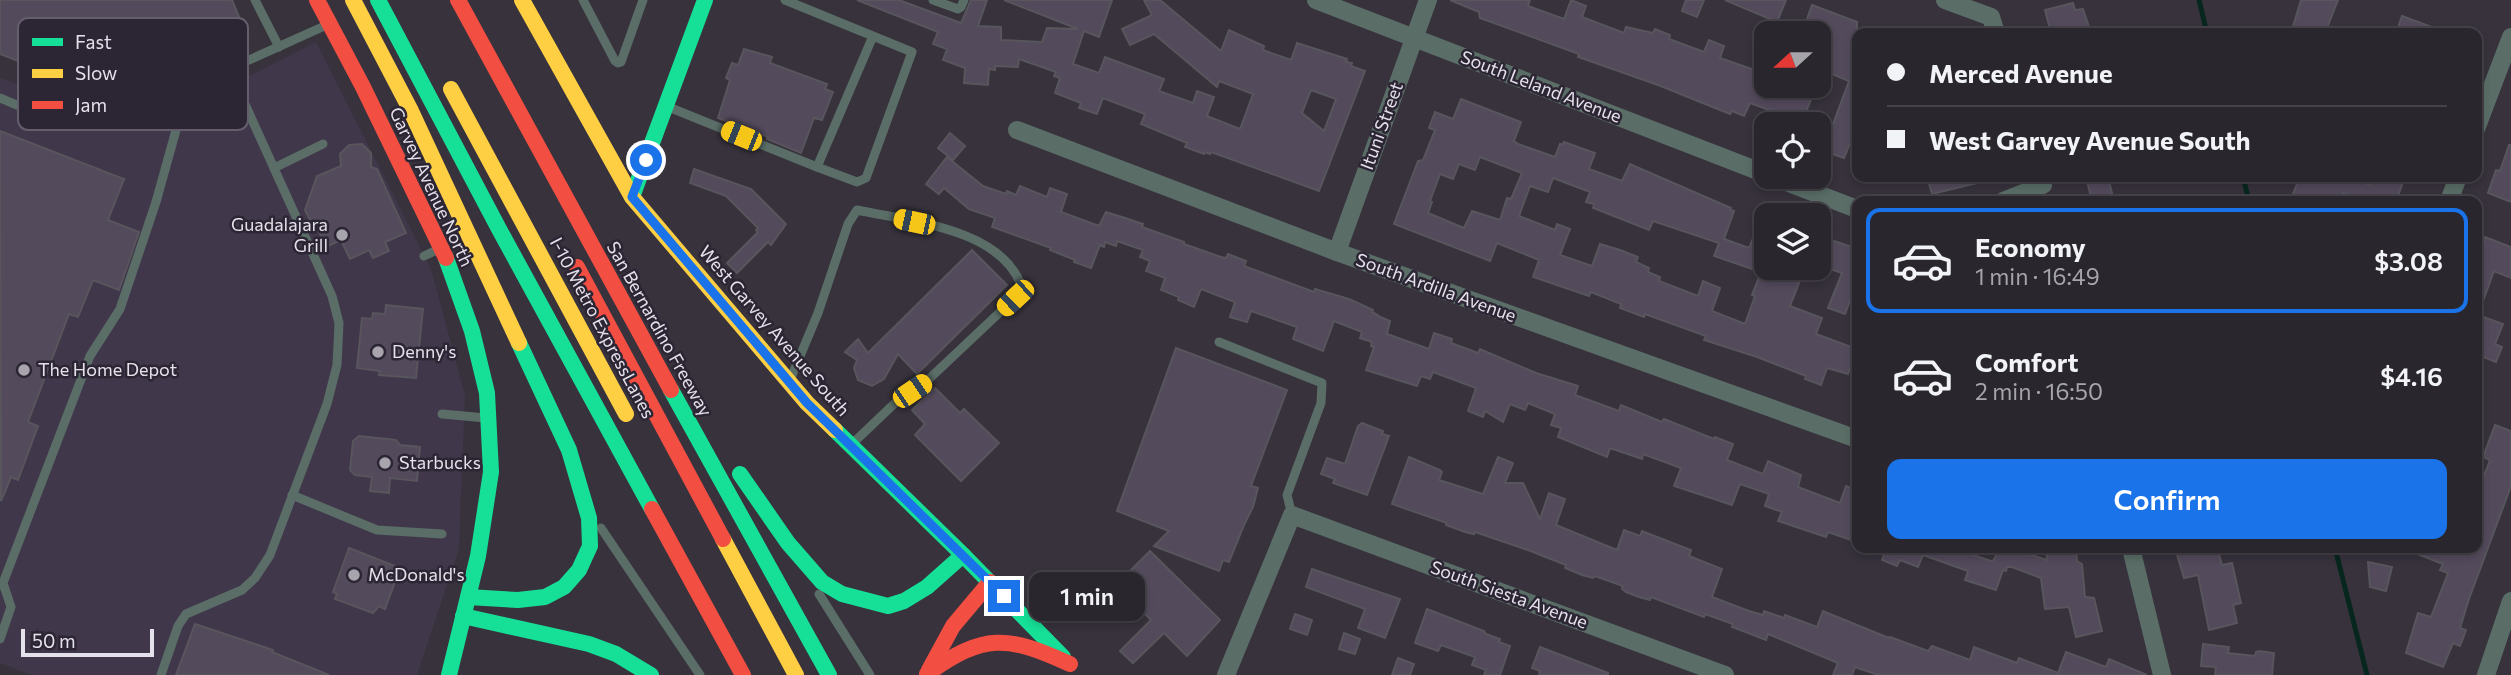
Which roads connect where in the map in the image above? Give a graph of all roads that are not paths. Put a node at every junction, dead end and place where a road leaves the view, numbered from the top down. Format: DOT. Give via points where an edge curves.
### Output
graph roads {
  1 [pos="255,0"];
  2 [pos="317,0"];
  3 [pos="353,0"];
  4 [pos="378,0"];
  5 [pos="458,0"];
  6 [pos="522,0"];
  7 [pos="583,0"];
  8 [pos="643,0"];
  9 [pos="705,0"];
  10 [pos="785,0"];
  11 [pos="933,0"];
  12 [pos="964,0"];
  13 [pos="1316,0"];
  14 [pos="1428,0"];
  15 [pos="1945,0"];
  16 [pos="330,24"];
  17 [pos="1994,25"];
  18 [pos="873,36"];
  19 [pos="2511,37"];
  20 [pos="1413,38"];
  21 [pos="279,47"];
  22 [pos="248,61"];
  23 [pos="442,72"];
  24 [pos="0,98"];
  25 [pos="666,105"];
  26 [pos="18,106"];
  27 [pos="248,110"];
  28 [pos="2482,113"];
  29 [pos="176,130"];
  30 [pos="1017,130"];
  31 [pos="323,145"];
  32 [pos="274,167"];
  33 [pos="817,167"];
  34 [pos="1754,169"];
  35 [pos="2043,188"];
  36 [pos="1804,189"];
  37 [pos="2018,196"];
  38 [pos="632,197"];
  39 [pos="1852,207"];
  40 [pos="567,247"];
  41 [pos="442,248"];
  42 [pos="1337,252"];
  43 [pos="596,254"];
  44 [pos="424,256"];
  45 [pos="1219,342"];
  46 [pos="789,382"];
  47 [pos="442,414"];
  48 [pos="488,418"];
  49 [pos="633,428"];
  50 [pos="714,435"];
  51 [pos="1852,437"];
  52 [pos="850,445"];
  53 [pos="729,457"];
  54 [pos="582,493"];
  55 [pos="292,495"];
  56 [pos="1292,515"];
  57 [pos="442,534"];
  58 [pos="788,543"];
  59 [pos="2132,553"];
  60 [pos="963,555"];
  61 [pos="990,582"];
  62 [pos="2,584"];
  63 [pos="468,597"];
  64 [pos="2511,601"];
  65 [pos="463,616"];
  66 [pos="0,639"];
  67 [pos="1076,670"];
  68 [pos="160,675"];
  69 [pos="449,675"];
  70 [pos="651,675"];
  71 [pos="700,675"];
  72 [pos="743,675"];
  73 [pos="796,675"];
  74 [pos="829,675"];
  75 [pos="870,675"];
  76 [pos="927,675"];
  77 [pos="1226,675"];
  78 [pos="1725,675"];
  79 [pos="2162,675"];
  80 [pos="2486,675"];
  1 -- 21 [label="lane"];
  2 -- 16 [label="main road, Garvey Avenue North"];
  3 -- 54 [label="main road" via="410,109 569,450"];
  4 -- 72 [label="main road"];
  5 -- 43 [label="main road, San Bernardino Freeway"];
  6 -- 38 [label="main road, West Garvey Avenue South"];
  7 -- 8 [label="lane" via="618,63"];
  9 -- 25 [label="main road"];
  10 -- 18 [label="lane"];
  11 -- 12 [label="lane" via="957,9"];
  13 -- 20 [label="street, South Leland Avenue"];
  14 -- 20 [label="street, Ituni Street"];
  15 -- 17 [label="street"];
  16 -- 21 [label="lane"];
  16 -- 41 [label="main road, Garvey Avenue North"];
  18 -- 33 [label="lane"];
  18 -- 33 [label="lane" via="912,52 866,178 857,182"];
  19 -- 28 [label="street"];
  20 -- 34 [label="street, South Leland Avenue"];
  20 -- 42 [label="street, Ituni Street"];
  21 -- 22 [label="lane"];
  23 -- 49 [label="main road, I-10 Metro ExpressLanes"];
  24 -- 26 [label="lane"];
  25 -- 33 [label="lane"];
  25 -- 38 [label="main road"];
  27 -- 32 [label="lane"];
  29 -- 62 [label="lane" via="120,309 90,356"];
  30 -- 42 [label="street, South Ardilla Avenue"];
  31 -- 32 [label="lane"];
  32 -- 55 [label="lane" via="340,323 337,365 327,404"];
  35 -- 37 [label="street"];
  36 -- 39 [label="street"];
  38 -- 46 [label="main road, West Garvey Avenue South"];
  40 -- 73 [label="main road, I-10 Metro ExpressLanes"];
  41 -- 44 [label="lane"];
  41 -- 48 [label="main road, Garvey Avenue North" via="472,331 487,393"];
  42 -- 51 [label="street, South Ardilla Avenue"];
  43 -- 50 [label="main road"];
  43 -- 74 [label="main road, San Bernardino Freeway"];
  45 -- 56 [label="lane" via="1322,383 1321,403 1287,495"];
  46 -- 52 [label="main road, West Garvey Avenue South"];
  46 -- 52 [label="lane" via="856,210 957,232 985,244 1006,262 1021,285 1015,298"];
  47 -- 48 [label="lane"];
  48 -- 63 [label="main road, Garvey Avenue North" via="491,472"];
  52 -- 60 [label="main road, West Garvey Avenue South"];
  53 -- 58 [label="main road"];
  54 -- 63 [label="main road" via="590,546 579,570 564,587 545,597 518,600"];
  54 -- 71 [label="lane" via="609,542"];
  55 -- 57 [label="lane" via="377,530"];
  55 -- 68 [label="lane" via="270,555 256,578 242,590 186,614 177,626"];
  56 -- 77 [label="street"];
  56 -- 78 [label="street, South Siesta Avenue"];
  58 -- 60 [label="main road" via="822,582 852,597 888,606 927,587"];
  58 -- 75 [label="lane"];
  59 -- 79 [label="street"];
  60 -- 61 [label="main road, West Garvey Avenue South"];
  61 -- 67 [label="main road, West Garvey Avenue South"];
  61 -- 76 [label="main road" via="953,625"];
  62 -- 66 [label="lane" via="12,607"];
  63 -- 65 [label="main road, Garvey Avenue North"];
  64 -- 80 [label="street"];
  65 -- 69 [label="main road, Garvey Avenue North"];
  65 -- 70 [label="main road" via="589,644"];
  67 -- 76 [label="main road" via="1031,646 994,641 961,651"];
}
